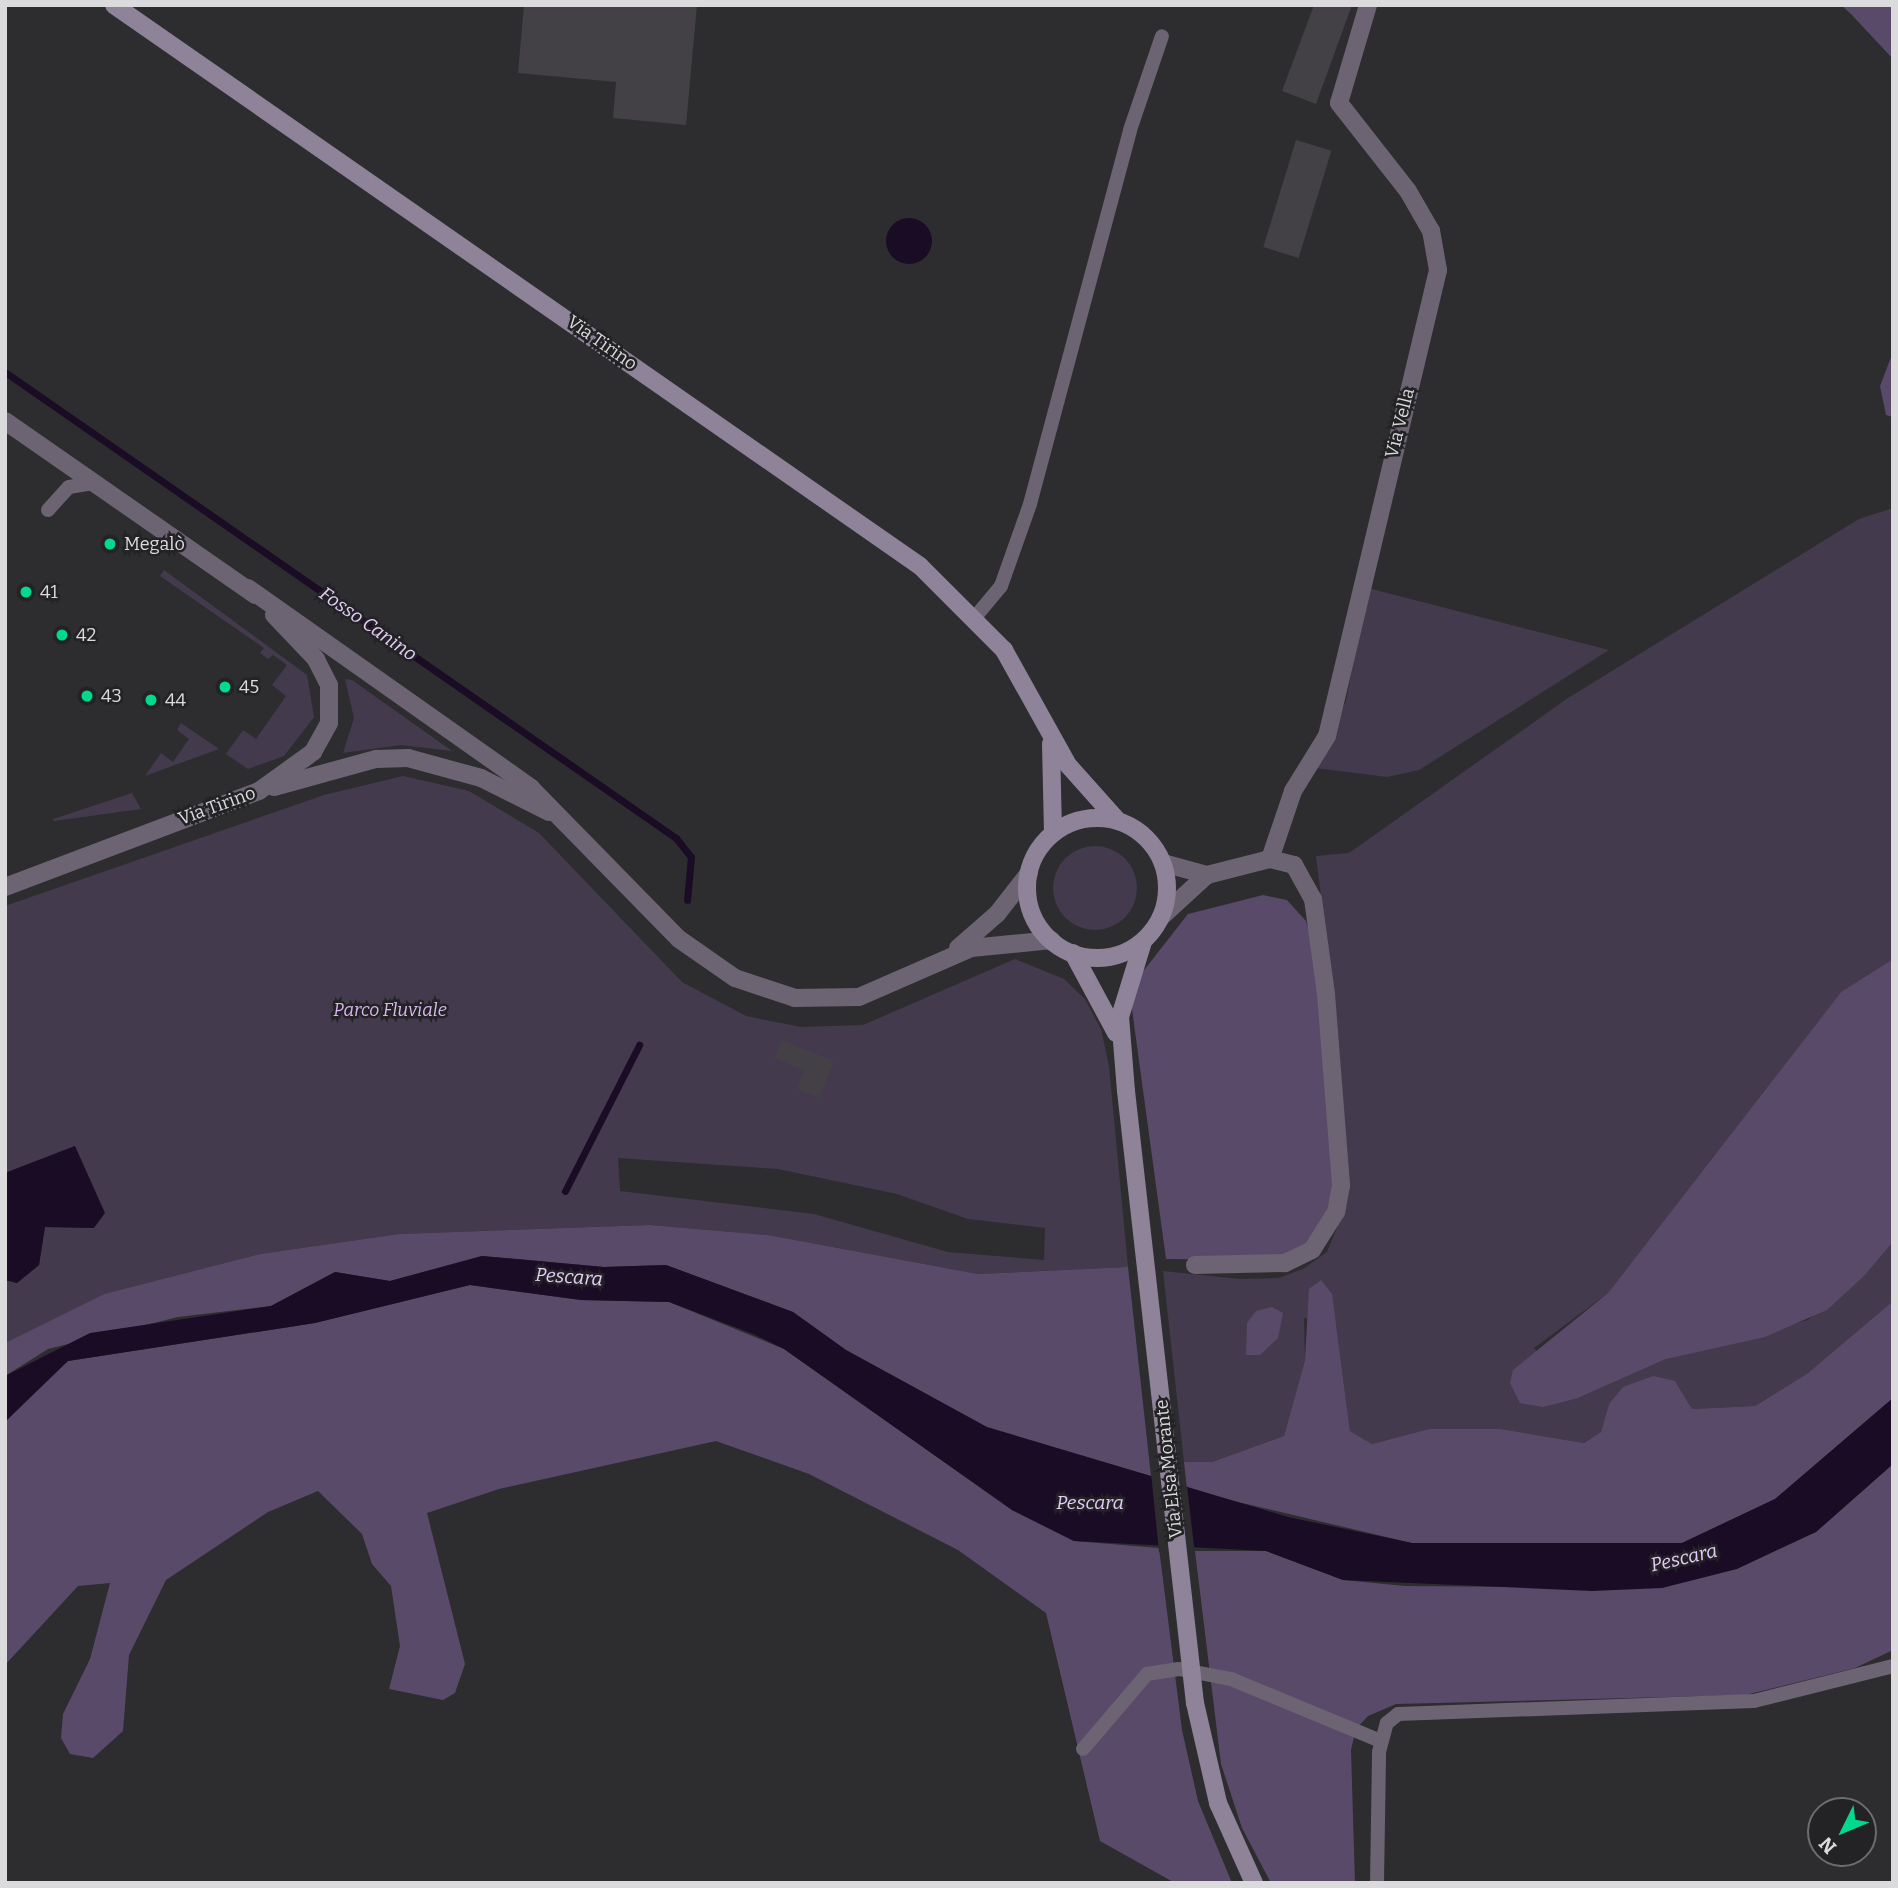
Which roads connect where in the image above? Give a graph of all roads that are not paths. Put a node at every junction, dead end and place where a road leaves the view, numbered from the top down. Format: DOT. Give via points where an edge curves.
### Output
graph roads {
  1 [pos="114,5"];
  2 [pos="1368,5"];
  3 [pos="1163,36"];
  4 [pos="5,421"];
  5 [pos="95,483"];
  6 [pos="48,510"];
  7 [pos="248,588"];
  8 [pos="976,616"];
  9 [pos="1047,723"];
  10 [pos="260,791"];
  11 [pos="1118,821"];
  12 [pos="574,825"];
  13 [pos="1053,833"];
  14 [pos="1270,859"];
  15 [pos="1163,863"];
  16 [pos="1029,873"];
  17 [pos="1207,875"];
  18 [pos="5,887"];
  19 [pos="1161,917"];
  20 [pos="1052,940"];
  21 [pos="1144,940"];
  22 [pos="1073,953"];
  23 [pos="932,965"];
  24 [pos="1121,1046"];
  25 [pos="1195,1265"];
  26 [pos="1893,1666"];
  27 [pos="1381,1741"];
  28 [pos="1083,1749"];
  29 [pos="1254,1883"];
  30 [pos="1377,1883"];
  1 -- 8 [label="main road, Via Tirino" via="920,566"];
  2 -- 14 [label="street, Via Vella" via="1339,103 1408,191 1431,231 1438,270 1327,736 1293,791"];
  3 -- 8 [label="lane" via="1130,130 1030,504 1001,586"];
  4 -- 5 [label="street, Via Tirino"];
  5 -- 6 [label="lane" via="69,487"];
  5 -- 7 [label="street, Via Tirino"];
  7 -- 10 [label="street, Via Tirino" via="316,659 331,694 323,741"];
  7 -- 12 [label="street"];
  8 -- 9 [label="main road, Via Tirino" via="1004,650"];
  9 -- 11 [label="main road, Via Tirino" via="1082,785"];
  9 -- 13 [label="main road, Via Tirino" via="1054,764"];
  10 -- 12 [label="street" via="376,759 417,759 481,778"];
  10 -- 18 [label="street, Via Tirino"];
  11 -- 13 [label="main road" via="1084,819"];
  11 -- 15 [label="main road" via="1153,845"];
  12 -- 23 [label="street" via="695,954 756,987 795,998 859,997"];
  13 -- 16 [label="main road"];
  14 -- 17 [label="street"];
  14 -- 25 [label="street" via="1294,865 1313,899 1341,1185 1336,1212 1312,1250 1285,1263"];
  15 -- 17 [label="street"];
  15 -- 19 [label="main road" via="1167,890"];
  16 -- 20 [label="main road" via="1034,916"];
  16 -- 23 [label="street" via="985,926"];
  17 -- 19 [label="street"];
  19 -- 21 [label="main road"];
  20 -- 22 [label="main road"];
  20 -- 23 [label="street" via="995,942"];
  21 -- 22 [label="main road" via="1116,955"];
  21 -- 24 [label="main road, Via Elsa Morante" via="1123,995"];
  22 -- 24 [label="main road, Via Elsa Morante" via="1102,998"];
  24 -- 29 [label="main road, Via Elsa Morante, bridge" via="1195,1703 1218,1803"];
  26 -- 27 [label="lane" via="1754,1700 1410,1710 1387,1723"];
  27 -- 28 [label="lane" via="1231,1679 1178,1669 1147,1674"];
  27 -- 30 [label="lane"];
}
